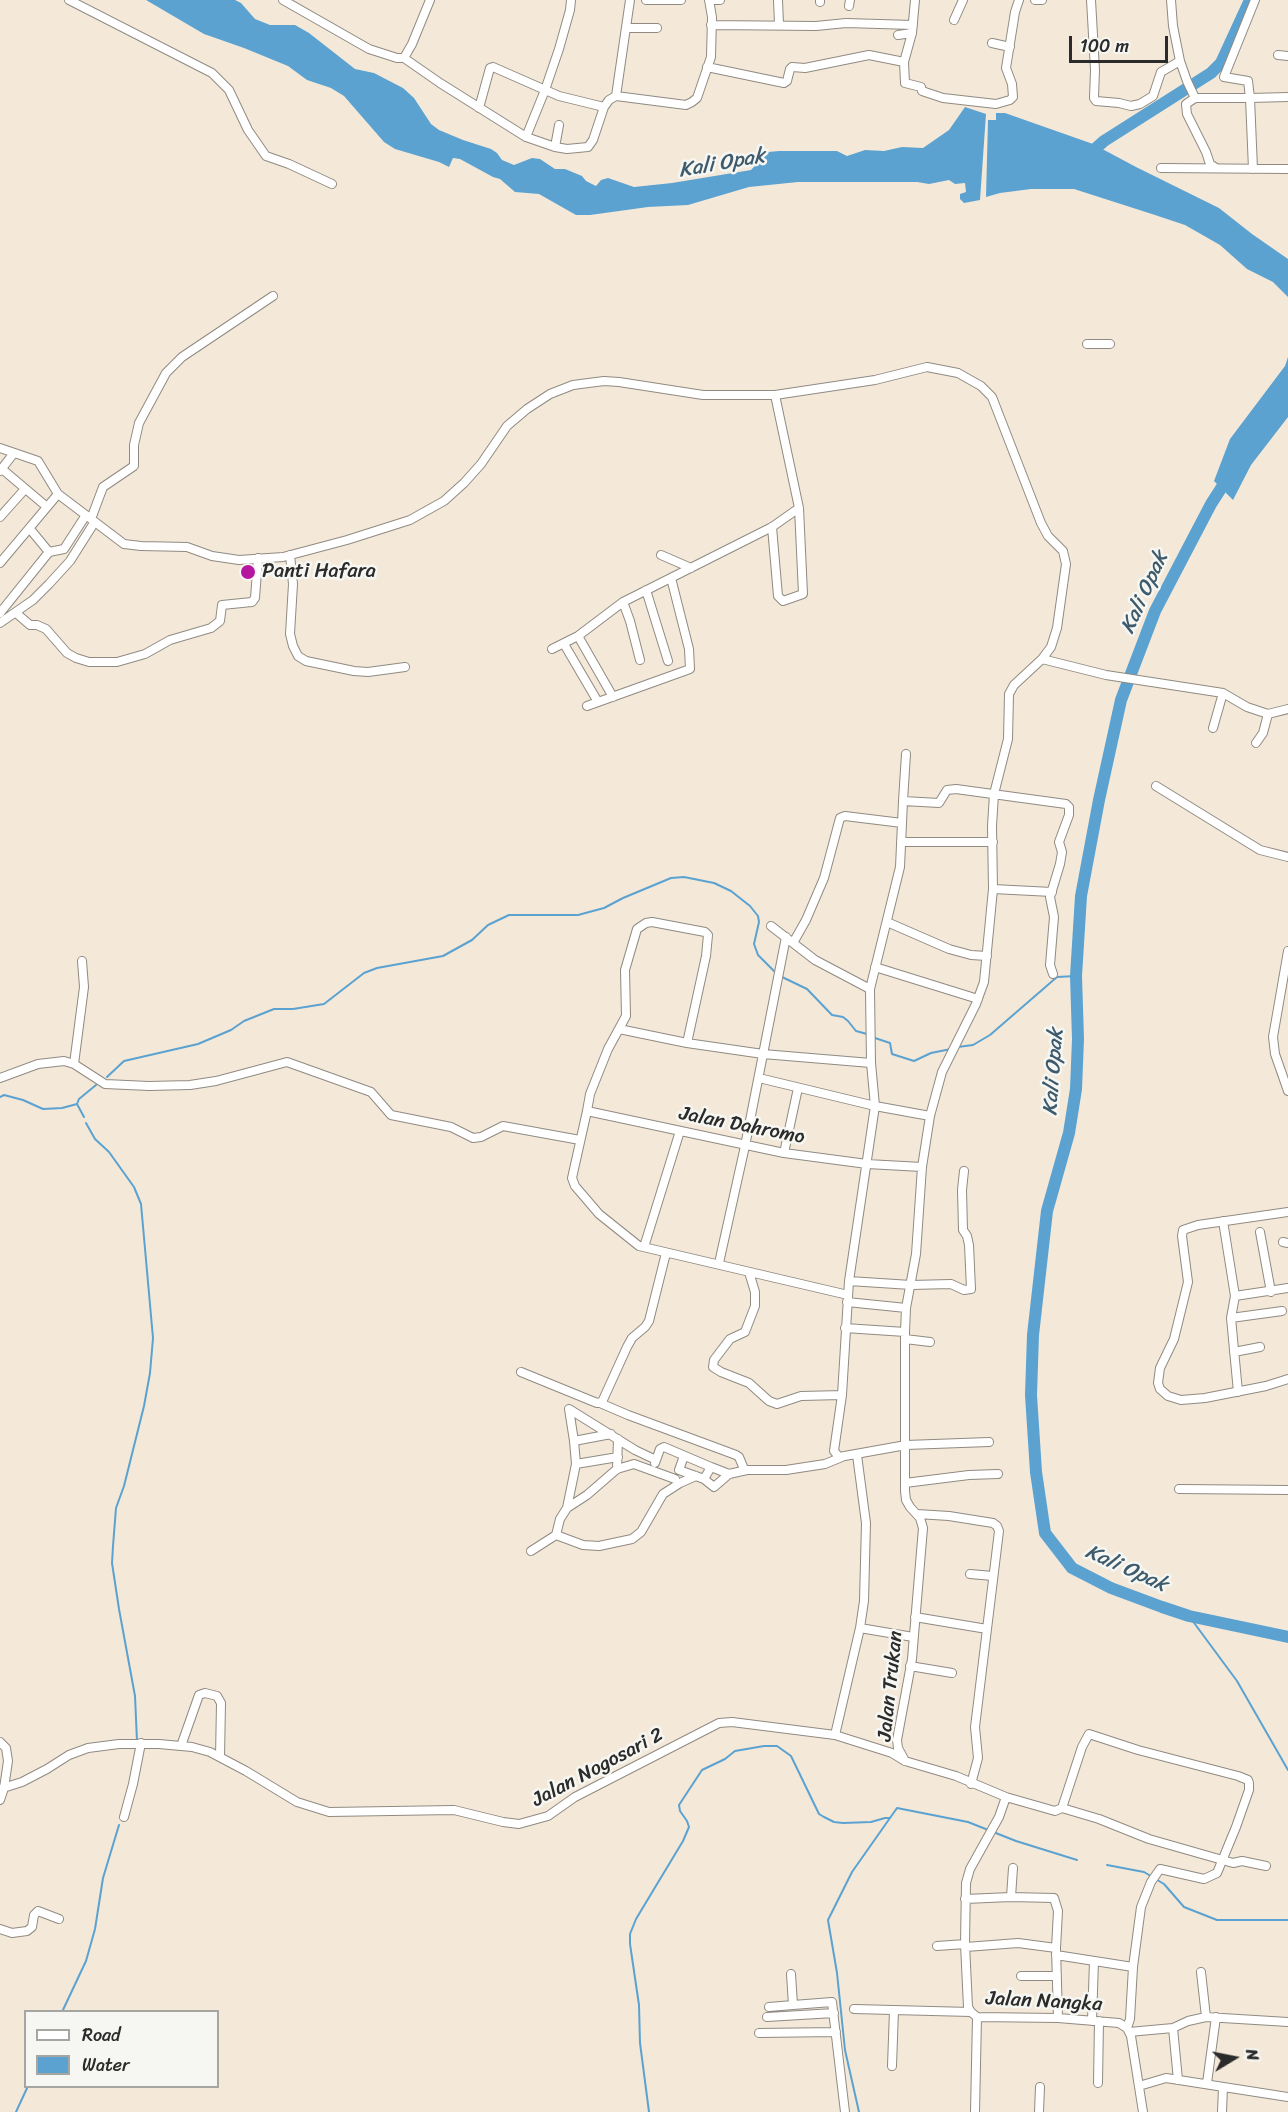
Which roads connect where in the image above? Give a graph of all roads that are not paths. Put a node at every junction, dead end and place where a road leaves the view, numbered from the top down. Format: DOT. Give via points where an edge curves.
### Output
graph roads {
  1 [pos="69,0"];
  2 [pos="283,0"];
  3 [pos="430,0"];
  4 [pos="571,0"];
  5 [pos="630,0"];
  6 [pos="646,0"];
  7 [pos="681,0"];
  8 [pos="709,0"];
  9 [pos="720,0"];
  10 [pos="778,0"];
  11 [pos="915,0"];
  12 [pos="963,0"];
  13 [pos="1019,0"];
  14 [pos="1035,0"];
  15 [pos="1042,0"];
  16 [pos="1091,0"];
  17 [pos="1171,0"];
  18 [pos="1255,0"];
  19 [pos="954,20"];
  20 [pos="779,24"];
  21 [pos="711,25"];
  22 [pos="627,28"];
  23 [pos="657,28"];
  24 [pos="913,29"];
  25 [pos="898,35"];
  26 [pos="992,43"];
  27 [pos="1010,47"];
  28 [pos="1278,56"];
  29 [pos="1288,56"];
  30 [pos="404,58"];
  31 [pos="1180,61"];
  32 [pos="904,62"];
  33 [pos="707,67"];
  34 [pos="545,90"];
  35 [pos="616,96"];
  36 [pos="1194,96"];
  37 [pos="1288,97"];
  38 [pos="1250,98"];
  39 [pos="604,107"];
  40 [pos="479,108"];
  41 [pos="559,124"];
  42 [pos="526,136"];
  43 [pos="555,147"];
  44 [pos="1161,168"];
  45 [pos="1216,168"];
  46 [pos="1253,168"];
  47 [pos="1288,169"];
  48 [pos="332,184"];
  49 [pos="273,296"];
  50 [pos="1087,344"];
  51 [pos="1110,344"];
  52 [pos="775,395"];
  53 [pos="0,448"];
  54 [pos="14,453"];
  55 [pos="1,470"];
  56 [pos="25,489"];
  57 [pos="58,494"];
  58 [pos="47,507"];
  59 [pos="799,508"];
  60 [pos="0,517"];
  61 [pos="90,519"];
  62 [pos="772,527"];
  63 [pos="30,529"];
  64 [pos="49,552"];
  65 [pos="290,555"];
  66 [pos="661,555"];
  67 [pos="258,558"];
  68 [pos="0,563"];
  69 [pos="691,568"];
  70 [pos="671,578"];
  71 [pos="646,590"];
  72 [pos="623,602"];
  73 [pos="0,613"];
  74 [pos="16,613"];
  75 [pos="0,623"];
  76 [pos="578,636"];
  77 [pos="564,644"];
  78 [pos="552,649"];
  79 [pos="1042,659"];
  80 [pos="640,660"];
  81 [pos="668,661"];
  82 [pos="405,667"];
  83 [pos="1223,693"];
  84 [pos="613,697"];
  85 [pos="598,702"];
  86 [pos="587,706"];
  87 [pos="1288,709"];
  88 [pos="1268,714"];
  89 [pos="1213,728"];
  90 [pos="1256,743"];
  91 [pos="906,754"];
  92 [pos="1156,786"];
  93 [pos="994,794"];
  94 [pos="903,801"];
  95 [pos="902,823"];
  96 [pos="901,842"];
  97 [pos="993,842"];
  98 [pos="1288,857"];
  99 [pos="993,889"];
  100 [pos="1052,892"];
  101 [pos="887,922"];
  102 [pos="771,926"];
  103 [pos="786,937"];
  104 [pos="793,943"];
  105 [pos="1288,951"];
  106 [pos="987,956"];
  107 [pos="82,961"];
  108 [pos="875,967"];
  109 [pos="1053,974"];
  110 [pos="870,989"];
  111 [pos="978,999"];
  112 [pos="619,1029"];
  113 [pos="687,1043"];
  114 [pos="763,1054"];
  115 [pos="871,1063"];
  116 [pos="74,1064"];
  117 [pos="0,1078"];
  118 [pos="759,1078"];
  119 [pos="798,1088"];
  120 [pos="1288,1091"];
  121 [pos="875,1106"];
  122 [pos="587,1111"];
  123 [pos="930,1116"];
  124 [pos="680,1131"];
  125 [pos="580,1140"];
  126 [pos="745,1146"];
  127 [pos="784,1154"];
  128 [pos="867,1164"];
  129 [pos="922,1167"];
  130 [pos="964,1171"];
  131 [pos="1288,1212"];
  132 [pos="1223,1221"];
  133 [pos="1260,1232"];
  134 [pos="644,1247"];
  135 [pos="666,1253"];
  136 [pos="719,1263"];
  137 [pos="749,1272"];
  138 [pos="849,1281"];
  139 [pos="911,1285"];
  140 [pos="1288,1288"];
  141 [pos="1271,1292"];
  142 [pos="1235,1296"];
  143 [pos="847,1298"];
  144 [pos="906,1308"];
  145 [pos="1282,1311"];
  146 [pos="1231,1318"];
  147 [pos="845,1328"];
  148 [pos="905,1336"];
  149 [pos="930,1342"];
  150 [pos="1260,1347"];
  151 [pos="1234,1352"];
  152 [pos="521,1372"];
  153 [pos="1288,1379"];
  154 [pos="1238,1392"];
  155 [pos="842,1395"];
  156 [pos="600,1403"];
  157 [pos="608,1435"];
  158 [pos="574,1441"];
  159 [pos="989,1442"];
  160 [pos="906,1445"];
  161 [pos="857,1455"];
  162 [pos="684,1456"];
  163 [pos="845,1456"];
  164 [pos="618,1457"];
  165 [pos="656,1460"];
  166 [pos="576,1464"];
  167 [pos="711,1467"];
  168 [pos="617,1469"];
  169 [pos="653,1470"];
  170 [pos="679,1470"];
  171 [pos="747,1470"];
  172 [pos="729,1474"];
  173 [pos="998,1474"];
  174 [pos="700,1478"];
  175 [pos="675,1479"];
  176 [pos="905,1483"];
  177 [pos="672,1488"];
  178 [pos="1179,1489"];
  179 [pos="1288,1490"];
  180 [pos="567,1508"];
  181 [pos="917,1514"];
  182 [pos="556,1535"];
  183 [pos="531,1551"];
  184 [pos="970,1574"];
  185 [pos="993,1576"];
  186 [pos="915,1617"];
  187 [pos="860,1628"];
  188 [pos="987,1629"];
  189 [pos="913,1637"];
  190 [pos="910,1666"];
  191 [pos="952,1673"];
  192 [pos="835,1735"];
  193 [pos="0,1742"];
  194 [pos="141,1743"];
  195 [pos="181,1746"];
  196 [pos="220,1757"];
  197 [pos="905,1761"];
  198 [pos="971,1784"];
  199 [pos="2,1789"];
  200 [pos="1006,1797"];
  201 [pos="0,1800"];
  202 [pos="1062,1808"];
  203 [pos="124,1817"];
  204 [pos="1224,1861"];
  205 [pos="1266,1866"];
  206 [pos="1013,1868"];
  207 [pos="1011,1897"];
  208 [pos="965,1899"];
  209 [pos="59,1919"];
  210 [pos="0,1929"];
  211 [pos="937,1946"];
  212 [pos="965,1946"];
  213 [pos="1056,1951"];
  214 [pos="1094,1961"];
  215 [pos="1132,1967"];
  216 [pos="1201,1972"];
  217 [pos="791,1974"];
  218 [pos="1021,1976"];
  219 [pos="1057,1976"];
  220 [pos="793,2004"];
  221 [pos="769,2007"];
  222 [pos="854,2009"];
  223 [pos="894,2010"];
  224 [pos="834,2013"];
  225 [pos="974,2014"];
  226 [pos="767,2017"];
  227 [pos="1206,2017"];
  228 [pos="1216,2017"];
  229 [pos="1058,2018"];
  230 [pos="1096,2021"];
  231 [pos="1288,2022"];
  232 [pos="1173,2028"];
  233 [pos="1128,2030"];
  234 [pos="836,2032"];
  235 [pos="759,2033"];
  236 [pos="892,2066"];
  237 [pos="1178,2080"];
  238 [pos="1098,2082"];
  239 [pos="1207,2083"];
  240 [pos="1139,2086"];
  241 [pos="1223,2086"];
  242 [pos="1040,2087"];
  243 [pos="1288,2097"];
  244 [pos="845,2112"];
  245 [pos="975,2112"];
  246 [pos="1040,2112"];
  247 [pos="1143,2112"];
  248 [pos="1221,2112"];
  1 -- 48 [label="street" via="212,73 229,90 266,156"];
  2 -- 30 [label="street" via="369,49"];
  3 -- 30 [label="street"];
  4 -- 34 [label="street"];
  5 -- 22 [label="street"];
  6 -- 7 [label="street"];
  8 -- 9 [label="street"];
  8 -- 21 [label="street"];
  10 -- 20 [label="street"];
  11 -- 24 [label="street"];
  12 -- 19 [label="street"];
  13 -- 27 [label="street"];
  14 -- 15 [label="street"];
  16 -- 31 [label="street" via="1096,101 1140,104 1153,96 1161,72"];
  17 -- 31 [label="street"];
  18 -- 38 [label="street" via="1223,75 1248,81"];
  20 -- 21 [label="street"];
  20 -- 24 [label="street" via="846,23"];
  21 -- 33 [label="street" via="711,57"];
  22 -- 23 [label="street"];
  22 -- 35 [label="street"];
  24 -- 25 [label="street"];
  24 -- 32 [label="street"];
  26 -- 27 [label="street"];
  27 -- 32 [label="street" via="1006,68 1013,97 996,104 943,98 922,91 904,80"];
  28 -- 29 [label="street"];
  30 -- 40 [label="street"];
  31 -- 36 [label="street"];
  32 -- 33 [label="street" via="869,55 816,67 792,67 784,83"];
  33 -- 35 [label="street" via="697,98 686,105"];
  34 -- 39 [label="street"];
  34 -- 40 [label="street" via="493,67"];
  34 -- 42 [label="street"];
  35 -- 39 [label="street"];
  36 -- 38 [label="street"];
  36 -- 45 [label="street" via="1186,104 1187,114 1210,164"];
  37 -- 38 [label="street"];
  38 -- 46 [label="street"];
  39 -- 43 [label="street" via="588,147"];
  40 -- 42 [label="street"];
  41 -- 43 [label="street"];
  42 -- 43 [label="street"];
  44 -- 45 [label="street"];
  45 -- 46 [label="street"];
  46 -- 47 [label="street"];
  49 -- 61 [label="street" via="182,357 166,373 139,423 134,466 104,487"];
  50 -- 51 [label="street"];
  52 -- 59 [label="street"];
  52 -- 65 [label="street" via="703,395 619,382 565,387 507,426 481,464 444,501 390,528"];
  52 -- 79 [label="street" via="875,380 927,367 958,373 986,391 997,408 1041,523 1065,556 1057,628 1051,648"];
  53 -- 54 [label="street"];
  54 -- 55 [label="street"];
  54 -- 57 [label="street" via="38,461"];
  55 -- 56 [label="street"];
  56 -- 58 [label="street"];
  56 -- 60 [label="street"];
  57 -- 58 [label="street"];
  57 -- 61 [label="street"];
  58 -- 63 [label="street"];
  59 -- 62 [label="street"];
  59 -- 62 [label="street" via="803,594 783,601 778,596"];
  61 -- 64 [label="street" via="64,549"];
  61 -- 67 [label="street" via="124,544 188,547 239,560"];
  61 -- 74 [label="street" via="70,561"];
  62 -- 69 [label="street"];
  63 -- 64 [label="street"];
  63 -- 68 [label="street"];
  64 -- 73 [label="street"];
  65 -- 67 [label="street"];
  65 -- 82 [label="street" via="290,634 298,656 354,671"];
  66 -- 69 [label="street"];
  67 -- 74 [label="street" via="252,602 222,605 220,621 211,628 117,662 76,658 46,629 30,625"];
  69 -- 70 [label="street"];
  70 -- 71 [label="street"];
  70 -- 84 [label="street" via="690,669"];
  71 -- 72 [label="street"];
  71 -- 81 [label="street"];
  72 -- 76 [label="street"];
  72 -- 80 [label="street"];
  74 -- 75 [label="street"];
  76 -- 77 [label="street"];
  76 -- 84 [label="street"];
  77 -- 78 [label="street"];
  77 -- 85 [label="street"];
  79 -- 83 [label="street" via="1106,675"];
  79 -- 93 [label="street" via="1009,694 1008,739"];
  83 -- 88 [label="street"];
  83 -- 89 [label="street"];
  84 -- 85 [label="street"];
  85 -- 86 [label="street"];
  87 -- 88 [label="street"];
  88 -- 90 [label="street" via="1263,734"];
  91 -- 94 [label="street"];
  92 -- 98 [label="street" via="1260,850"];
  93 -- 94 [label="street" via="951,789 939,803"];
  93 -- 97 [label="street"];
  93 -- 100 [label="street" via="1069,807 1060,836 1062,852"];
  94 -- 95 [label="street"];
  95 -- 96 [label="street"];
  95 -- 104 [label="street" via="840,818 824,878"];
  96 -- 97 [label="street"];
  96 -- 101 [label="street" via="900,867"];
  97 -- 99 [label="street"];
  99 -- 100 [label="street"];
  99 -- 106 [label="street"];
  100 -- 109 [label="street"];
  101 -- 106 [label="street" via="949,949"];
  101 -- 108 [label="street"];
  102 -- 103 [label="street"];
  103 -- 104 [label="street"];
  103 -- 114 [label="street"];
  104 -- 110 [label="street" via="828,968"];
  105 -- 120 [label="street" via="1273,1038"];
  106 -- 111 [label="street"];
  107 -- 116 [label="street" via="84,987"];
  108 -- 110 [label="street"];
  108 -- 111 [label="street"];
  110 -- 115 [label="street"];
  111 -- 123 [label="street" via="942,1072"];
  112 -- 113 [label="street"];
  112 -- 113 [label="street" via="626,1016 625,970 637,929 652,922 705,933 708,937"];
  112 -- 122 [label="street" via="593,1087"];
  113 -- 114 [label="street"];
  114 -- 115 [label="street"];
  114 -- 118 [label="street"];
  115 -- 121 [label="street"];
  116 -- 117 [label="street" via="38,1064"];
  116 -- 125 [label="street" via="105,1083 148,1086 216,1081 287,1062 371,1092 391,1115 451,1127 473,1138 503,1126"];
  118 -- 119 [label="street"];
  118 -- 126 [label="street"];
  119 -- 121 [label="street"];
  119 -- 127 [label="street"];
  121 -- 123 [label="street"];
  121 -- 128 [label="street"];
  122 -- 124 [label="street, Jalan Dahromo"];
  122 -- 125 [label="street"];
  123 -- 129 [label="street"];
  124 -- 126 [label="street, Jalan Dahromo"];
  124 -- 134 [label="street"];
  125 -- 134 [label="street" via="572,1178 575,1186 599,1214"];
  126 -- 127 [label="street, Jalan Dahromo"];
  126 -- 136 [label="street"];
  127 -- 128 [label="street, Jalan Dahromo"];
  128 -- 129 [label="street, Jalan Dahromo"];
  128 -- 138 [label="street"];
  129 -- 139 [label="street"];
  130 -- 139 [label="street" via="963,1230 969,1245 971,1289 951,1284"];
  131 -- 132 [label="street"];
  132 -- 142 [label="street"];
  132 -- 154 [label="street" via="1182,1232 1188,1282 1158,1383 1164,1393 1176,1400"];
  133 -- 141 [label="street"];
  134 -- 135 [label="street"];
  135 -- 136 [label="street"];
  135 -- 156 [label="street" via="649,1321 627,1347"];
  136 -- 137 [label="street"];
  137 -- 143 [label="street"];
  137 -- 155 [label="street" via="755,1306 745,1332 730,1339 713,1367 749,1383 777,1404 801,1396"];
  138 -- 139 [label="street"];
  138 -- 143 [label="street"];
  139 -- 144 [label="street"];
  140 -- 141 [label="street"];
  141 -- 142 [label="street"];
  142 -- 146 [label="street"];
  143 -- 144 [label="street"];
  143 -- 147 [label="street"];
  144 -- 148 [label="street"];
  145 -- 146 [label="street"];
  146 -- 151 [label="street"];
  147 -- 148 [label="street"];
  147 -- 155 [label="street"];
  148 -- 149 [label="street"];
  148 -- 160 [label="street"];
  150 -- 151 [label="street"];
  151 -- 154 [label="street"];
  152 -- 156 [label="street"];
  153 -- 154 [label="street"];
  155 -- 163 [label="street" via="834,1451 839,1457"];
  156 -- 171 [label="street" via="736,1455"];
  157 -- 158 [label="street"];
  157 -- 158 [label="street" via="569,1409"];
  157 -- 164 [label="street"];
  157 -- 165 [label="street"];
  158 -- 166 [label="street"];
  159 -- 160 [label="street"];
  160 -- 161 [label="street"];
  160 -- 176 [label="street"];
  161 -- 163 [label="street"];
  161 -- 187 [label="street" via="866,1523"];
  162 -- 165 [label="street" via="664,1447"];
  162 -- 167 [label="street"];
  162 -- 170 [label="street"];
  163 -- 171 [label="street" via="802,1468"];
  164 -- 166 [label="street"];
  164 -- 168 [label="street"];
  165 -- 169 [label="street"];
  166 -- 180 [label="street"];
  167 -- 172 [label="street"];
  167 -- 174 [label="street"];
  168 -- 169 [label="street" via="634,1464"];
  168 -- 180 [label="street"];
  169 -- 175 [label="street"];
  170 -- 174 [label="street"];
  170 -- 175 [label="street"];
  171 -- 172 [label="street"];
  172 -- 174 [label="street" via="714,1487"];
  173 -- 176 [label="street"];
  174 -- 177 [label="street"];
  175 -- 177 [label="street"];
  176 -- 181 [label="street" via="906,1500"];
  177 -- 182 [label="street" via="663,1494 641,1532 632,1539 598,1546"];
  178 -- 179 [label="street"];
  180 -- 182 [label="street"];
  181 -- 185 [label="street" via="997,1526"];
  181 -- 186 [label="street, Jalan Trukan" via="923,1532"];
  182 -- 183 [label="street"];
  184 -- 185 [label="street"];
  185 -- 188 [label="street"];
  186 -- 188 [label="street"];
  186 -- 189 [label="street, Jalan Trukan"];
  187 -- 189 [label="street"];
  187 -- 192 [label="street"];
  188 -- 198 [label="street" via="975,1727 978,1758"];
  189 -- 190 [label="street, Jalan Trukan"];
  190 -- 191 [label="street"];
  190 -- 197 [label="street, Jalan Trukan" via="897,1740"];
  192 -- 196 [label="street, Jalan Nogosari 2" via="719,1723 576,1797 549,1816 519,1824 454,1810 322,1811 297,1802"];
  192 -- 197 [label="street, Jalan Nogosari 2"];
  193 -- 199 [label="street" via="8,1755"];
  194 -- 195 [label="street, Jalan Nogosari 2"];
  194 -- 199 [label="street, Jalan Nogosari 2" via="100,1745 76,1752 33,1777"];
  194 -- 203 [label="street"];
  195 -- 196 [label="street, Jalan Nogosari 2"];
  195 -- 196 [label="street" via="199,1695 217,1696 221,1703"];
  197 -- 198 [label="street, Jalan Trukan"];
  198 -- 200 [label="street, Jalan Trukan"];
  199 -- 201 [label="street"];
  200 -- 202 [label="street, Jalan Trukan" via="1055,1811"];
  200 -- 208 [label="street" via="970,1869"];
  202 -- 204 [label="street, Jalan Trukan"];
  202 -- 204 [label="street" via="1089,1734 1238,1776 1248,1780 1249,1790"];
  204 -- 205 [label="street, Jalan Trukan"];
  204 -- 215 [label="street" via="1217,1873 1204,1879 1157,1870 1142,1907"];
  206 -- 207 [label="street"];
  207 -- 208 [label="street"];
  207 -- 213 [label="street" via="1054,1898 1058,1911"];
  208 -- 212 [label="street"];
  209 -- 210 [label="street" via="38,1911 30,1929 12,1933"];
  211 -- 212 [label="street"];
  212 -- 213 [label="street" via="1018,1943"];
  212 -- 225 [label="street" via="968,2007"];
  213 -- 214 [label="street"];
  213 -- 219 [label="street"];
  214 -- 215 [label="street"];
  214 -- 230 [label="street"];
  215 -- 233 [label="street"];
  216 -- 227 [label="street"];
  217 -- 220 [label="street"];
  218 -- 219 [label="street"];
  219 -- 229 [label="street"];
  220 -- 221 [label="street"];
  220 -- 224 [label="street" via="832,2001"];
  222 -- 223 [label="street, Jalan Nangka"];
  223 -- 225 [label="street, Jalan Nangka"];
  223 -- 236 [label="street"];
  224 -- 226 [label="street"];
  224 -- 234 [label="street"];
  225 -- 229 [label="street, Jalan Nangka"];
  225 -- 245 [label="street"];
  227 -- 228 [label="street, Jalan Nangka"];
  227 -- 232 [label="street, Jalan Nangka"];
  228 -- 231 [label="street, Jalan Nangka"];
  228 -- 239 [label="street"];
  229 -- 230 [label="street, Jalan Nangka"];
  230 -- 233 [label="street, Jalan Nangka" via="1119,2023"];
  230 -- 238 [label="street"];
  232 -- 233 [label="street, Jalan Nangka"];
  232 -- 237 [label="street"];
  233 -- 240 [label="street"];
  234 -- 235 [label="street"];
  234 -- 244 [label="street"];
  237 -- 239 [label="street"];
  237 -- 240 [label="street"];
  239 -- 241 [label="street"];
  240 -- 247 [label="street"];
  241 -- 243 [label="street"];
  241 -- 248 [label="street"];
  242 -- 246 [label="street"];
}
